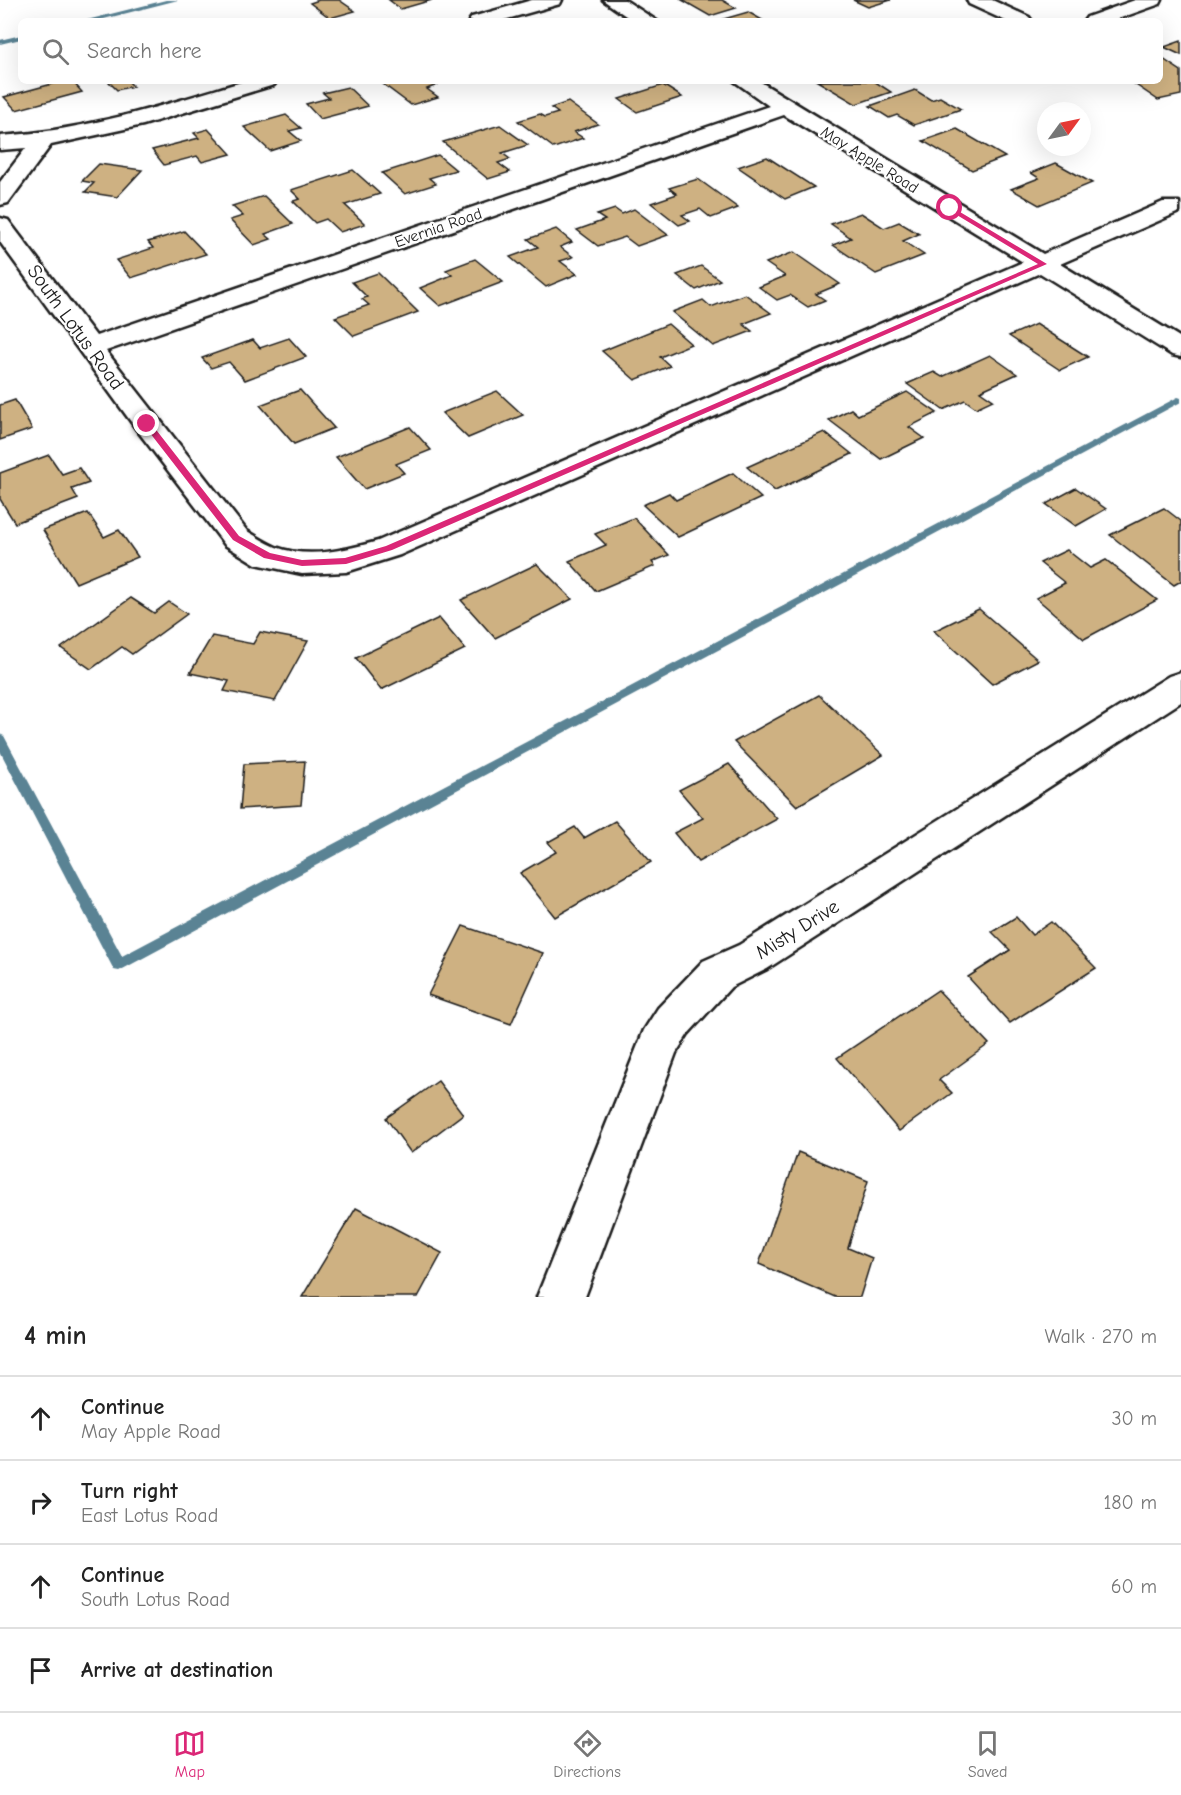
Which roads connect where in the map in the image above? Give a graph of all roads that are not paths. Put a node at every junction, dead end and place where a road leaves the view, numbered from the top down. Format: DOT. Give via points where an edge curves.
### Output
graph roads {
  1 [pos="553,0"];
  2 [pos="612,0"];
  3 [pos="976,0"];
  4 [pos="1153,0"];
  5 [pos="490,18"];
  6 [pos="642,18"];
  7 [pos="1015,18"];
  8 [pos="1102,18"];
  9 [pos="256,84"];
  10 [pos="749,84"];
  11 [pos="786,107"];
  12 [pos="44,140"];
  13 [pos="0,143"];
  14 [pos="0,198"];
  15 [pos="1171,207"];
  16 [pos="0,225"];
  17 [pos="1044,264"];
  18 [pos="91,347"];
  19 [pos="1181,349"];
  20 [pos="1181,686"];
  21 [pos="561,1297"];
  1 -- 5 [label="street"];
  2 -- 6 [label="street"];
  3 -- 7 [label="street"];
  4 -- 8 [label="street"];
  9 -- 12 [label="street"];
  10 -- 11 [label="street, May Apple Road"];
  11 -- 17 [label="street, May Apple Road"];
  11 -- 18 [label="street, Evernia Road"];
  12 -- 13 [label="street"];
  12 -- 14 [label="street"];
  15 -- 17 [label="street, South Lotus Road"];
  16 -- 18 [label="street, South Lotus Road"];
  17 -- 18 [label="street, South Lotus Road" via="389,548 346,561 302,563 267,556 236,538"];
  17 -- 19 [label="street, May Apple Road"];
  20 -- 21 [label="street, Misty Drive" via="753,957 717,974 673,1021 658,1044"];
}
